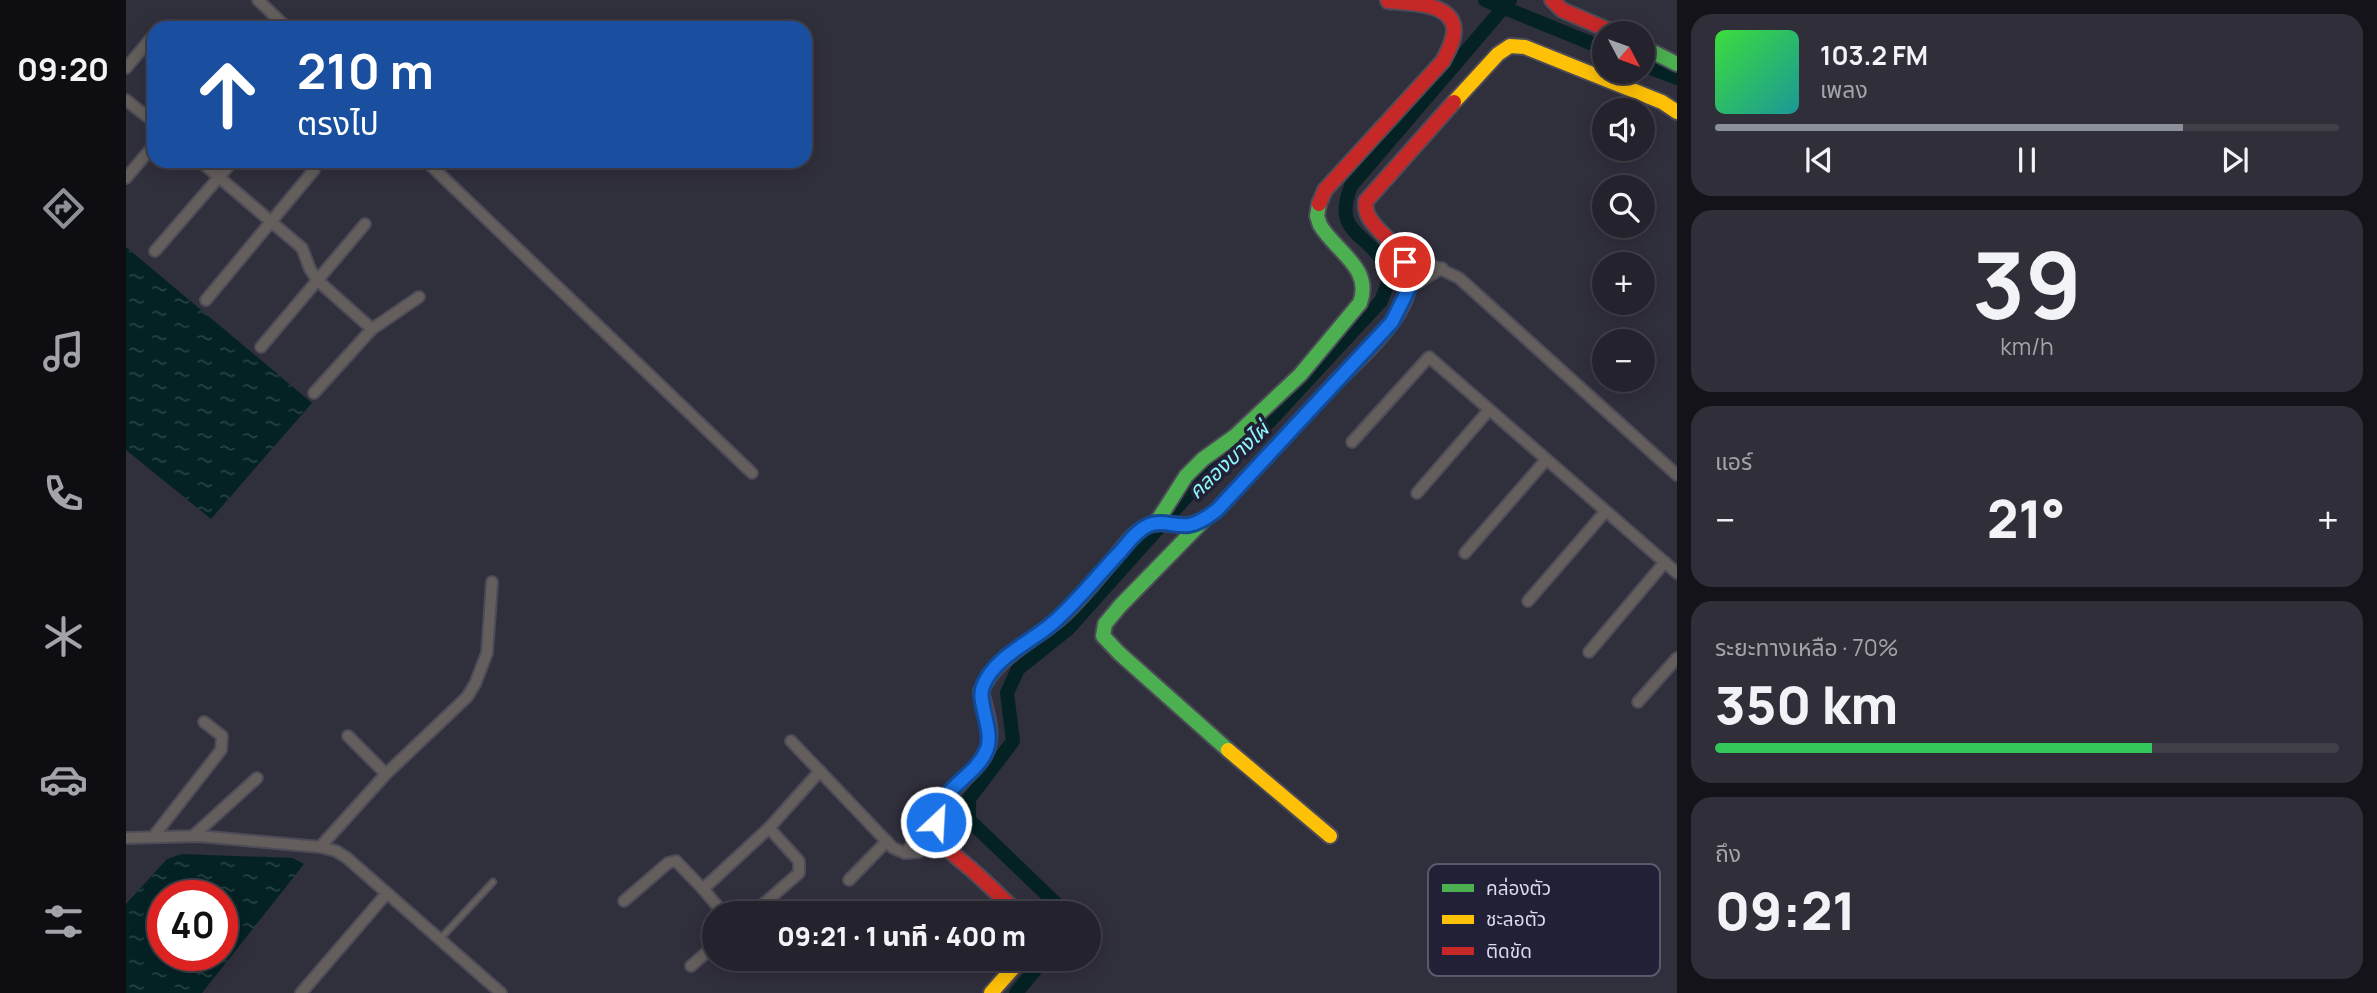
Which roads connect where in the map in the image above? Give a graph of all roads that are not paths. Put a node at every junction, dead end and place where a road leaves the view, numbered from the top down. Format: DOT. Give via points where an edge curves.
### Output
graph roads {
  1 [pos="258,0"];
  2 [pos="1388,1"];
  3 [pos="1551,1"];
  4 [pos="280,21"];
  5 [pos="1592,23"];
  6 [pos="147,43"];
  7 [pos="1656,54"];
  8 [pos="1677,64"];
  9 [pos="126,68"];
  10 [pos="126,100"];
  11 [pos="1677,112"];
  12 [pos="147,116"];
  13 [pos="147,153"];
  14 [pos="208,168"];
  15 [pos="227,168"];
  16 [pos="433,168"];
  17 [pos="314,170"];
  18 [pos="219,177"];
  19 [pos="126,178"];
  20 [pos="272,222"];
  21 [pos="365,224"];
  22 [pos="1398,248"];
  23 [pos="155,251"];
  24 [pos="1442,268"];
  25 [pos="317,280"];
  26 [pos="1409,288"];
  27 [pos="419,296"];
  28 [pos="206,300"];
  29 [pos="372,329"];
  30 [pos="261,347"];
  31 [pos="314,393"];
  32 [pos="1489,410"];
  33 [pos="1352,442"];
  34 [pos="1546,460"];
  35 [pos="752,473"];
  36 [pos="1677,475"];
  37 [pos="1417,493"];
  38 [pos="1605,512"];
  39 [pos="1204,520"];
  40 [pos="1164,524"];
  41 [pos="1465,552"];
  42 [pos="1665,562"];
  43 [pos="1677,573"];
  44 [pos="492,582"];
  45 [pos="1528,601"];
  46 [pos="1589,652"];
  47 [pos="1677,658"];
  48 [pos="1638,702"];
  49 [pos="204,722"];
  50 [pos="348,736"];
  51 [pos="791,741"];
  52 [pos="820,771"];
  53 [pos="386,774"];
  54 [pos="257,778"];
  55 [pos="769,828"];
  56 [pos="938,832"];
  57 [pos="192,836"];
  58 [pos="1330,836"];
  59 [pos="153,837"];
  60 [pos="126,838"];
  61 [pos="887,841"];
  62 [pos="320,847"];
  63 [pos="849,880"];
  64 [pos="492,881"];
  65 [pos="703,889"];
  66 [pos="387,893"];
  67 [pos="624,901"];
  68 [pos="713,901"];
  69 [pos="767,901"];
  70 [pos="1005,901"];
  71 [pos="440,939"];
  72 [pos="702,956"];
  73 [pos="691,966"];
  74 [pos="1010,971"];
  75 [pos="301,993"];
  76 [pos="501,993"];
  77 [pos="991,993"];
  1 -- 4 [label="street"];
  2 -- 40 [label="street" via="1445,12 1455,26 1455,37 1443,61 1325,190 1318,206 1321,227 1363,281 1360,303 1300,375 1186,476 1174,491"];
  3 -- 5 [label="street"];
  6 -- 9 [label="street"];
  7 -- 8 [label="street"];
  10 -- 12 [label="street"];
  11 -- 22 [label="street" via="1525,47 1510,46 1368,196 1368,216"];
  13 -- 19 [label="street"];
  14 -- 18 [label="street"];
  15 -- 18 [label="street"];
  16 -- 35 [label="street"];
  17 -- 20 [label="street"];
  18 -- 20 [label="street"];
  18 -- 23 [label="street"];
  20 -- 25 [label="street" via="302,248"];
  20 -- 28 [label="street"];
  21 -- 25 [label="street"];
  22 -- 24 [label="street"];
  22 -- 26 [label="street"];
  24 -- 26 [label="street"];
  24 -- 36 [label="street" via="1482,298"];
  25 -- 29 [label="street"];
  25 -- 30 [label="street"];
  26 -- 39 [label="street" via="1392,322"];
  27 -- 29 [label="street"];
  29 -- 31 [label="street"];
  32 -- 33 [label="street" via="1429,357"];
  32 -- 34 [label="street"];
  32 -- 37 [label="street"];
  34 -- 38 [label="street"];
  34 -- 41 [label="street"];
  38 -- 42 [label="street"];
  38 -- 45 [label="street"];
  39 -- 40 [label="street"];
  39 -- 58 [label="street" via="1112,615 1103,636"];
  40 -- 56 [label="street" via="1139,531 1052,625 998,665 985,681 981,691 987,750 940,803"];
  42 -- 43 [label="street"];
  42 -- 46 [label="street"];
  44 -- 53 [label="street" via="487,653 475,684"];
  47 -- 48 [label="street"];
  49 -- 59 [label="street" via="222,736 221,750"];
  50 -- 53 [label="street"];
  51 -- 52 [label="street"];
  52 -- 55 [label="street"];
  52 -- 61 [label="street"];
  53 -- 62 [label="street"];
  54 -- 57 [label="street"];
  55 -- 65 [label="street"];
  55 -- 69 [label="street" via="799,861 799,873"];
  56 -- 61 [label="street" via="914,842 905,853"];
  56 -- 70 [label="street" via="946,847"];
  57 -- 59 [label="street"];
  57 -- 62 [label="street"];
  59 -- 60 [label="street"];
  61 -- 63 [label="street"];
  62 -- 66 [label="street" via="336,850"];
  64 -- 71 [label="lane"];
  65 -- 67 [label="street" via="676,861"];
  65 -- 68 [label="street"];
  66 -- 71 [label="street"];
  66 -- 75 [label="street"];
  71 -- 76 [label="street"];
  72 -- 73 [label="street"];
  74 -- 77 [label="street"];
}
